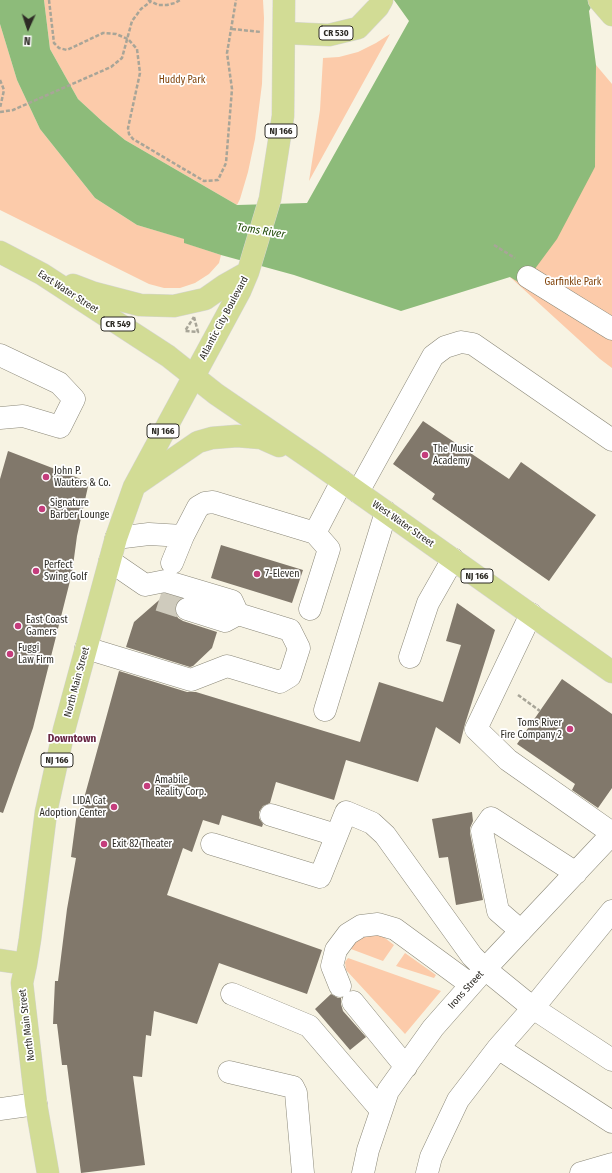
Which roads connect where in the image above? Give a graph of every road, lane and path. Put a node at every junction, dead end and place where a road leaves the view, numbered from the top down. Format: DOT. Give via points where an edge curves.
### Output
graph roads {
  1 [pos="50,0"];
  2 [pos="180,0"];
  3 [pos="236,0"];
  4 [pos="284,0"];
  5 [pos="599,0"];
  6 [pos="149,1"];
  7 [pos="380,4"];
  8 [pos="612,15"];
  9 [pos="232,29"];
  10 [pos="277,33"];
  11 [pos="128,38"];
  12 [pos="0,80"];
  13 [pos="0,108"];
  14 [pos="0,112"];
  15 [pos="0,252"];
  16 [pos="248,272"];
  17 [pos="42,274"];
  18 [pos="528,277"];
  19 [pos="612,329"];
  20 [pos="0,355"];
  21 [pos="193,376"];
  22 [pos="0,418"];
  23 [pos="612,440"];
  24 [pos="314,460"];
  25 [pos="350,486"];
  26 [pos="134,487"];
  27 [pos="386,512"];
  28 [pos="315,533"];
  29 [pos="183,536"];
  30 [pos="116,538"];
  31 [pos="453,559"];
  32 [pos="110,561"];
  33 [pos="172,563"];
  34 [pos="188,604"];
  35 [pos="310,609"];
  36 [pos="238,614"];
  37 [pos="531,614"];
  38 [pos="86,648"];
  39 [pos="410,657"];
  40 [pos="612,672"];
  41 [pos="325,710"];
  42 [pos="271,815"];
  43 [pos="612,834"];
  44 [pos="336,835"];
  45 [pos="212,844"];
  46 [pos="576,873"];
  47 [pos="612,911"];
  48 [pos="521,931"];
  49 [pos="0,960"];
  50 [pos="26,964"];
  51 [pos="478,976"];
  52 [pos="232,994"];
  53 [pos="533,1008"];
  54 [pos="498,1048"];
  55 [pos="612,1060"];
  56 [pos="406,1067"];
  57 [pos="229,1072"];
  58 [pos="36,1104"];
  59 [pos="0,1109"];
  60 [pos="381,1110"];
  61 [pos="612,1122"];
  62 [pos="612,1164"];
  63 [pos="48,1173"];
  64 [pos="303,1173"];
  65 [pos="363,1173"];
  66 [pos="427,1173"];
  67 [pos="581,1173"];
  1 -- 11 [label="path" via="54,43 59,48 67,50 103,33"];
  2 -- 6 [label="path" via="167,5"];
  3 -- 9 [label="path"];
  4 -- 10 [label="main road, Atlantic City Boulevard / NJ 166"];
  5 -- 8 [label="main road"];
  6 -- 11 [label="path" via="132,21"];
  7 -- 10 [label="main road, CR 530" via="358,28 329,35"];
  9 -- 10 [label="path"];
  9 -- 11 [label="path" via="227,53 232,89 226,163 218,180 204,181 133,139 129,134 128,128 140,73 137,49"];
  10 -- 16 [label="main road, Atlantic City Boulevard / NJ 166" via="284,116 270,199"];
  11 -- 14 [label="path" via="122,58 111,67 12,110"];
  12 -- 13 [label="path" via="4,90"];
  15 -- 17 [label="main road, East Water Street / CR 549"];
  16 -- 17 [label="main road" via="205,299 174,306 140,305 94,293"];
  16 -- 21 [label="main road, Atlantic City Boulevard / NJ 166"];
  17 -- 21 [label="main road, East Water Street / CR 549" via="168,356"];
  18 -- 19 [label="street"];
  20 -- 22 [label="street" via="59,383 74,400 60,427 23,416"];
  21 -- 24 [label="main road, West Water Street / NJ 166"];
  21 -- 26 [label="main road, North Main Street / NJ 166"];
  23 -- 25 [label="street" via="473,344 461,342 445,347 433,356"];
  24 -- 25 [label="main road, West Water Street / NJ 166"];
  24 -- 26 [label="main road" via="262,438 212,438 198,442"];
  25 -- 27 [label="main road, West Water Street / NJ 166"];
  25 -- 28 [label="street"];
  26 -- 30 [label="main road, North Main Street / NJ 166"];
  27 -- 31 [label="main road, West Water Street / NJ 166"];
  27 -- 41 [label="street"];
  28 -- 29 [label="street" via="213,502 198,507"];
  28 -- 35 [label="street" via="329,549"];
  29 -- 30 [label="street" via="149,534"];
  29 -- 33 [label="street"];
  30 -- 32 [label="main road, North Main Street / NJ 166"];
  31 -- 37 [label="main road, West Water Street / NJ 166"];
  31 -- 39 [label="street" via="428,603"];
  32 -- 36 [label="street" via="157,593 165,581 232,601"];
  32 -- 38 [label="main road, North Main Street / NJ 166"];
  34 -- 36 [label="street" via="225,621"];
  36 -- 38 [label="street" via="290,630 299,648 290,676 280,682 227,666 191,680"];
  37 -- 40 [label="main road, West Water Street / NJ 166"];
  37 -- 43 [label="street" via="476,729 508,760"];
  38 -- 50 [label="main road, North Main Street / NJ 166" via="46,812"];
  42 -- 44 [label="street"];
  43 -- 46 [label="street, Irons Street"];
  44 -- 45 [label="street" via="320,877"];
  44 -- 51 [label="street" via="346,812 372,823 472,956"];
  46 -- 48 [label="street, Irons Street"];
  46 -- 48 [label="street" via="491,818 482,831 498,911"];
  47 -- 53 [label="street"];
  48 -- 51 [label="street, Irons Street"];
  49 -- 50 [label="main road"];
  50 -- 58 [label="main road, North Main Street / NJ 166" via="22,984"];
  51 -- 53 [label="street"];
  51 -- 56 [label="street, Irons Street" via="433,1028"];
  51 -- 56 [label="street" via="395,929 378,924 361,926 348,934 336,950 332,966 347,994"];
  52 -- 60 [label="street" via="309,1026"];
  53 -- 54 [label="street"];
  53 -- 55 [label="street"];
  54 -- 61 [label="street"];
  54 -- 66 [label="street" via="458,1100 431,1157"];
  56 -- 60 [label="street, Irons Street" via="388,1092"];
  57 -- 64 [label="street" via="293,1087 296,1092"];
  58 -- 59 [label="street"];
  58 -- 63 [label="main road, North Main Street / NJ 166"];
  60 -- 65 [label="street, Irons Street"];
  62 -- 67 [label="street"];
}
